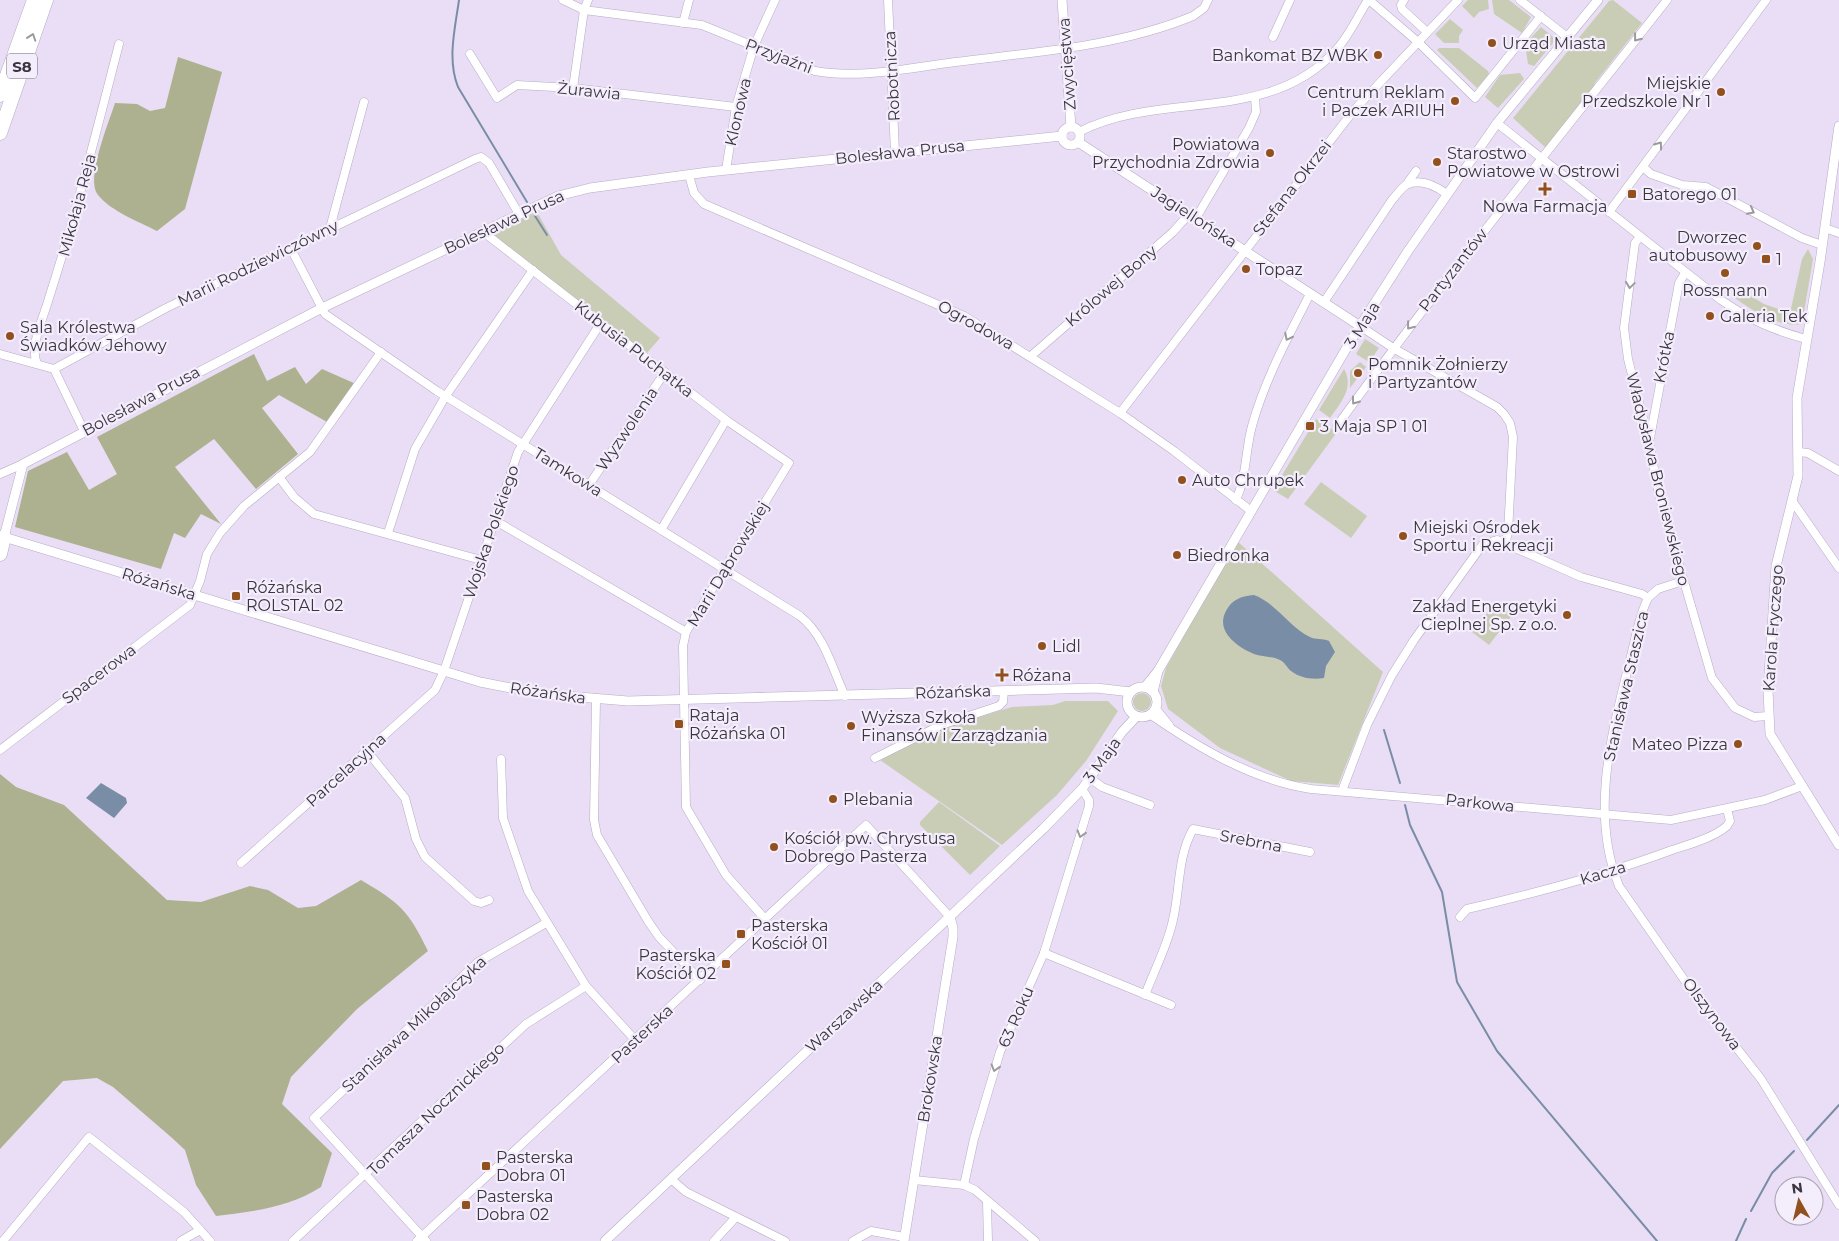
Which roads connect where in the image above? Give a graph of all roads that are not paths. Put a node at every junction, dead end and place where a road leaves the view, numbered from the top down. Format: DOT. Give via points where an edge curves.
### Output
graph roads {
  1 [pos="34,0"];
  2 [pos="46,0"];
  3 [pos="563,0"];
  4 [pos="588,0"];
  5 [pos="689,0"];
  6 [pos="775,0"];
  7 [pos="888,0"];
  8 [pos="1062,0"];
  9 [pos="1208,0"];
  10 [pos="1290,0"];
  11 [pos="1368,0"];
  12 [pos="1404,0"];
  13 [pos="1458,0"];
  14 [pos="1520,0"];
  15 [pos="1598,0"];
  16 [pos="1667,0"];
  17 [pos="1766,0"];
  18 [pos="584,10"];
  19 [pos="1541,16"];
  20 [pos="683,23"];
  21 [pos="1427,32"];
  22 [pos="21,33"];
  23 [pos="1273,37"];
  24 [pos="1567,37"];
  25 [pos="1418,42"];
  26 [pos="119,44"];
  27 [pos="754,46"];
  28 [pos="1066,48"];
  29 [pos="470,54"];
  30 [pos="891,70"];
  31 [pos="0,74"];
  32 [pos="573,88"];
  33 [pos="0,95"];
  34 [pos="1255,97"];
  35 [pos="364,102"];
  36 [pos="736,107"];
  37 [pos="1497,124"];
  38 [pos="1839,126"];
  39 [pos="1075,130"];
  40 [pos="0,133"];
  41 [pos="1062,136"];
  42 [pos="1078,142"];
  43 [pos="896,152"];
  44 [pos="1542,159"];
  45 [pos="1642,167"];
  46 [pos="726,170"];
  47 [pos="1416,171"];
  48 [pos="689,175"];
  49 [pos="1406,185"];
  50 [pos="1447,194"];
  51 [pos="1609,212"];
  52 [pos="519,214"];
  53 [pos="1192,216"];
  54 [pos="330,228"];
  55 [pos="1824,228"];
  56 [pos="482,231"];
  57 [pos="1839,233"];
  58 [pos="1639,238"];
  59 [pos="1822,245"];
  60 [pos="290,247"];
  61 [pos="1244,249"];
  62 [pos="533,270"];
  63 [pos="1685,273"];
  64 [pos="1310,294"];
  65 [pos="1324,302"];
  66 [pos="320,309"];
  67 [pos="600,324"];
  68 [pos="1360,326"];
  69 [pos="1806,340"];
  70 [pos="1393,348"];
  71 [pos="381,352"];
  72 [pos="0,354"];
  73 [pos="1031,356"];
  74 [pos="37,364"];
  75 [pos="54,369"];
  76 [pos="665,372"];
  77 [pos="445,396"];
  78 [pos="1120,413"];
  79 [pos="726,420"];
  80 [pos="1337,426"];
  81 [pos="84,431"];
  82 [pos="1649,442"];
  83 [pos="522,444"];
  84 [pos="1799,452"];
  85 [pos="790,463"];
  86 [pos="22,464"];
  87 [pos="1839,471"];
  88 [pos="0,474"];
  89 [pos="279,477"];
  90 [pos="589,485"];
  91 [pos="1236,500"];
  92 [pos="1793,502"];
  93 [pos="1251,511"];
  94 [pos="494,523"];
  95 [pos="661,530"];
  96 [pos="388,533"];
  97 [pos="4,537"];
  98 [pos="1504,543"];
  99 [pos="0,554"];
  100 [pos="481,560"];
  101 [pos="1839,568"];
  102 [pos="725,569"];
  103 [pos="1683,581"];
  104 [pos="195,595"];
  105 [pos="1648,598"];
  106 [pos="686,632"];
  107 [pos="444,671"];
  108 [pos="1158,672"];
  109 [pos="1144,687"];
  110 [pos="1004,691"];
  111 [pos="1153,692"];
  112 [pos="1129,695"];
  113 [pos="845,696"];
  114 [pos="596,700"];
  115 [pos="685,701"];
  116 [pos="1154,712"];
  117 [pos="1133,715"];
  118 [pos="1768,716"];
  119 [pos="0,750"];
  120 [pos="367,751"];
  121 [pos="875,758"];
  122 [pos="501,759"];
  123 [pos="1090,778"];
  124 [pos="1802,786"];
  125 [pos="1082,789"];
  126 [pos="1342,791"];
  127 [pos="1150,806"];
  128 [pos="1727,809"];
  129 [pos="1604,815"];
  130 [pos="1839,845"];
  131 [pos="1310,852"];
  132 [pos="241,863"];
  133 [pos="1613,870"];
  134 [pos="489,900"];
  135 [pos="1460,917"];
  136 [pos="950,918"];
  137 [pos="765,919"];
  138 [pos="546,922"];
  139 [pos="1044,953"];
  140 [pos="700,980"];
  141 [pos="586,986"];
  142 [pos="1145,995"];
  143 [pos="1171,1005"];
  144 [pos="636,1040"];
  145 [pos="367,1174"];
  146 [pos="671,1179"];
  147 [pos="914,1180"];
  148 [pos="964,1185"];
  149 [pos="987,1202"];
  150 [pos="1839,1205"];
  151 [pos="736,1217"];
  152 [pos="200,1230"];
  153 [pos="771,1238"];
  154 [pos="904,1239"];
  155 [pos="422,1240"];
  156 [pos="3,1241"];
  157 [pos="181,1241"];
  158 [pos="210,1241"];
  159 [pos="293,1241"];
  160 [pos="605,1241"];
  161 [pos="714,1241"];
  162 [pos="785,1241"];
  163 [pos="853,1241"];
  164 [pos="988,1241"];
  165 [pos="1035,1241"];
  1 -- 22 [label="highway, S8"];
  40 -- 2 [label="highway, S8, one-way"];
  3 -- 18 [label="street, Przyjaźni"];
  4 -- 18 [label="street"];
  5 -- 20 [label="street"];
  6 -- 27 [label="street, Klonowa"];
  7 -- 30 [label="street, Robotnicza"];
  8 -- 28 [label="street, Zwycięstwa"];
  9 -- 28 [label="street, Przyjaźni" via="1204,8 1181,21 1111,41"];
  10 -- 23 [label="street"];
  11 -- 25 [label="street"];
  11 -- 34 [label="street" via="1345,39 1324,62 1298,81"];
  12 -- 21 [label="street" via="1402,10"];
  13 -- 21 [label="street, Stefana Okrzei"];
  14 -- 19 [label="street"];
  15 -- 24 [label="street, 3 Maja"];
  16 -- 44 [label="street, Partyzantów, one-way"];
  45 -- 17 [label="street, one-way"];
  18 -- 20 [label="street, Przyjaźni"];
  18 -- 32 [label="street"];
  19 -- 24 [label="street"];
  19 -- 25 [label="street" via="1475,98"];
  20 -- 27 [label="street, Przyjaźni" via="702,26"];
  21 -- 25 [label="street, Stefana Okrzei"];
  22 -- 31 [label="highway" via="13,43"];
  22 -- 33 [label="highway, S8"];
  24 -- 37 [label="street, 3 Maja"];
  25 -- 61 [label="street, Stefana Okrzei" via="1354,110"];
  26 -- 74 [label="street, Mikołaja Reja" via="71,228 38,333 34,352"];
  27 -- 30 [label="street, Przyjaźni" via="830,73"];
  27 -- 36 [label="street, Klonowa"];
  28 -- 30 [label="street, Przyjaźni"];
  28 -- 39 [label="street, Zwycięstwa"];
  29 -- 32 [label="street, Żurawia" via="497,98 517,85"];
  30 -- 43 [label="street, Robotnicza"];
  32 -- 36 [label="street, Żurawia"];
  34 -- 39 [label="street" via="1116,118"];
  34 -- 53 [label="street, Królowej Bony" via="1256,112 1249,128"];
  35 -- 54 [label="street"];
  36 -- 46 [label="street, Klonowa"];
  37 -- 44 [label="street"];
  37 -- 50 [label="street, 3 Maja"];
  38 -- 55 [label="street, Karola Fryczego"];
  39 -- 41 [label="street" via="1065,130"];
  39 -- 42 [label="street, Zwycięstwa"];
  41 -- 42 [label="street, Jagiellońska" via="1068,144"];
  41 -- 43 [label="street, Bolesława Prusa"];
  42 -- 53 [label="street, Jagiellońska"];
  43 -- 46 [label="street, Bolesława Prusa"];
  44 -- 51 [label="street"];
  44 -- 70 [label="street, Partyzantów, one-way" via="1482,231"];
  45 -- 51 [label="street"];
  45 -- 59 [label="street, one-way" via="1682,186 1706,187 1802,238"];
  46 -- 48 [label="street, Bolesława Prusa"];
  47 -- 49 [label="street"];
  48 -- 52 [label="street, Bolesława Prusa" via="580,189"];
  48 -- 73 [label="street, Ogrodowa" via="694,193 704,204 943,306"];
  49 -- 50 [label="street" via="1426,183"];
  49 -- 65 [label="street" via="1392,200"];
  50 -- 68 [label="street, 3 Maja"];
  51 -- 58 [label="street"];
  52 -- 54 [label="street, Marii Rodziewiczówny" via="489,162 481,158"];
  52 -- 56 [label="street, Bolesława Prusa"];
  53 -- 61 [label="street, Jagiellońska"];
  53 -- 73 [label="street, Królowej Bony"];
  54 -- 60 [label="street, Marii Rodziewiczówny"];
  55 -- 57 [label="street"];
  55 -- 59 [label="street, Karola Fryczego"];
  56 -- 62 [label="street, Kubusia Puchatka"];
  56 -- 66 [label="street, Bolesława Prusa"];
  58 -- 63 [label="street"];
  58 -- 82 [label="street, Władysława Broniewskiego, one-way" via="1635,244 1624,328 1628,359"];
  59 -- 69 [label="street, Karola Fryczego"];
  60 -- 66 [label="street, Tamkowa"];
  60 -- 75 [label="street, Marii Rodziewiczówny" via="166,308"];
  61 -- 64 [label="street, Jagiellońska"];
  61 -- 78 [label="street, Stefana Okrzei"];
  62 -- 67 [label="street, Kubusia Puchatka"];
  62 -- 77 [label="street"];
  63 -- 69 [label="street" via="1748,319"];
  63 -- 82 [label="street, Krótka" via="1679,283"];
  64 -- 65 [label="street, Jagiellońska"];
  64 -- 91 [label="street, one-way" via="1263,392"];
  65 -- 68 [label="street, Jagiellońska"];
  66 -- 71 [label="street, Tamkowa"];
  66 -- 81 [label="street, Bolesława Prusa"];
  67 -- 76 [label="street, Kubusia Puchatka"];
  67 -- 83 [label="street, Wojska Polskiego"];
  68 -- 70 [label="street"];
  68 -- 93 [label="street, 3 Maja"];
  69 -- 84 [label="street, Karola Fryczego" via="1797,398"];
  70 -- 80 [label="street, Partyzantów, one-way"];
  70 -- 98 [label="street" via="1497,407 1510,424 1513,455 1508,532"];
  71 -- 77 [label="street, Tamkowa"];
  71 -- 89 [label="street" via="310,452"];
  72 -- 74 [label="street"];
  73 -- 78 [label="street, Ogrodowa"];
  74 -- 75 [label="street"];
  75 -- 81 [label="street"];
  76 -- 79 [label="street, Kubusia Puchatka"];
  76 -- 90 [label="street, Wyzwolenia"];
  77 -- 83 [label="street, Tamkowa"];
  77 -- 96 [label="street" via="415,449"];
  78 -- 91 [label="street, Ogrodowa"];
  79 -- 85 [label="street, Kubusia Puchatka"];
  79 -- 95 [label="street"];
  81 -- 86 [label="street, Bolesława Prusa"];
  82 -- 103 [label="street, Władysława Broniewskiego" via="1659,495"];
  83 -- 90 [label="street, Tamkowa"];
  83 -- 94 [label="street, Wojska Polskiego"];
  84 -- 87 [label="street"];
  84 -- 92 [label="street, Karola Fryczego"];
  85 -- 102 [label="street, Marii Dąbrowskiej"];
  86 -- 88 [label="street, Bolesława Prusa"];
  86 -- 97 [label="street"];
  89 -- 96 [label="street" via="294,497 314,514"];
  89 -- 104 [label="street" via="244,506 220,533 207,554"];
  90 -- 95 [label="street, Tamkowa"];
  91 -- 93 [label="street, Ogrodowa"];
  92 -- 101 [label="street"];
  92 -- 118 [label="street, Karola Fryczego" via="1776,566"];
  93 -- 108 [label="street, 3 Maja"];
  94 -- 100 [label="street, Wojska Polskiego"];
  94 -- 106 [label="street"];
  95 -- 102 [label="street, Tamkowa"];
  96 -- 100 [label="street"];
  97 -- 99 [label="highway"];
  97 -- 104 [label="street, Różańska"];
  98 -- 105 [label="street" via="1574,575"];
  98 -- 126 [label="street" via="1497,540 1483,544 1414,640 1367,725"];
  100 -- 107 [label="street, Wojska Polskiego"];
  102 -- 106 [label="street, Marii Dąbrowskiej"];
  102 -- 113 [label="street, Tamkowa" via="812,626 826,649"];
  103 -- 105 [label="street, Stanisława Staszica" via="1658,589"];
  103 -- 118 [label="street, Władysława Broniewskiego" via="1712,678 1719,690 1734,708 1754,717"];
  104 -- 107 [label="street, Różańska"];
  104 -- 119 [label="street, Spacerowa" via="187,607"];
  105 -- 129 [label="street, Stanisława Staszica" via="1636,634 1610,746"];
  106 -- 115 [label="street, Marii Dąbrowskiej" via="683,646"];
  107 -- 114 [label="street, Różańska" via="508,688"];
  107 -- 120 [label="street, Parcelacyjna" via="435,690"];
  108 -- 109 [label="street, 3 Maja"];
  108 -- 111 [label="street, 3 Maja"];
  109 -- 111 [label="street"];
  109 -- 112 [label="street"];
  110 -- 112 [label="street, Różańska" via="1096,688"];
  110 -- 113 [label="street, Różańska"];
  110 -- 121 [label="street" via="1003,702 999,706 941,725"];
  111 -- 116 [label="street" via="1157,700"];
  112 -- 117 [label="street" via="1127,706"];
  113 -- 115 [label="street, Różańska"];
  114 -- 115 [label="street, Różańska"];
  114 -- 140 [label="street" via="594,820 597,835 654,929"];
  115 -- 137 [label="street, Marii Dąbrowskiej" via="686,807 726,875"];
  116 -- 117 [label="street"];
  116 -- 126 [label="street, Parkowa" via="1191,742 1258,775 1290,786"];
  117 -- 123 [label="street, 3 Maja"];
  118 -- 124 [label="street" via="1770,734"];
  120 -- 132 [label="street, Parcelacyjna"];
  120 -- 134 [label="street" via="405,798 416,839 425,857 474,901 482,903"];
  122 -- 138 [label="street" via="503,818 524,883"];
  123 -- 125 [label="street, 3 Maja"];
  123 -- 127 [label="street" via="1102,787"];
  124 -- 128 [label="street, Parkowa" via="1765,800"];
  124 -- 130 [label="street"];
  125 -- 136 [label="street, Warszawska"];
  125 -- 139 [label="street, 63 Roku, one-way" via="1089,806"];
  126 -- 129 [label="street, Parkowa"];
  128 -- 129 [label="street, Parkowa" via="1671,820"];
  128 -- 133 [label="street, Kacza" via="1730,821 1726,828"];
  129 -- 133 [label="street, Olszynowa"];
  131 -- 142 [label="street, Srebrna" via="1193,830 1185,847 1174,917"];
  133 -- 135 [label="street, Kacza" via="1546,891 1467,909"];
  133 -- 150 [label="street, Olszynowa" via="1619,886 1692,991 1766,1086"];
  136 -- 137 [label="street, Pasterska" via="866,825"];
  136 -- 146 [label="street, Warszawska"];
  136 -- 147 [label="street, Brokowska" via="952,936"];
  137 -- 140 [label="street, Pasterska"];
  138 -- 141 [label="street"];
  138 -- 145 [label="street, Stanisława Mikołajczyka" via="478,962 314,1118"];
  139 -- 142 [label="street"];
  139 -- 148 [label="street, 63 Roku, one-way" via="1000,1052"];
  140 -- 144 [label="street, Pasterska"];
  141 -- 144 [label="street"];
  141 -- 145 [label="street, Tomasza Nocznickiego" via="526,1024"];
  142 -- 143 [label="street"];
  144 -- 155 [label="street, Pasterska"];
  145 -- 155 [label="street"];
  145 -- 159 [label="street, Tomasza Nocznickiego"];
  146 -- 151 [label="street" via="686,1192"];
  146 -- 160 [label="street, Warszawska"];
  147 -- 148 [label="street"];
  147 -- 154 [label="street, Brokowska"];
  148 -- 149 [label="street" via="975,1190"];
  149 -- 164 [label="street"];
  149 -- 165 [label="street"];
  151 -- 153 [label="street"];
  151 -- 161 [label="street"];
  152 -- 156 [label="street" via="184,1212 89,1138"];
  152 -- 157 [label="street"];
  152 -- 158 [label="street"];
  153 -- 162 [label="street"];
  154 -- 163 [label="street" via="872,1230"];
}
